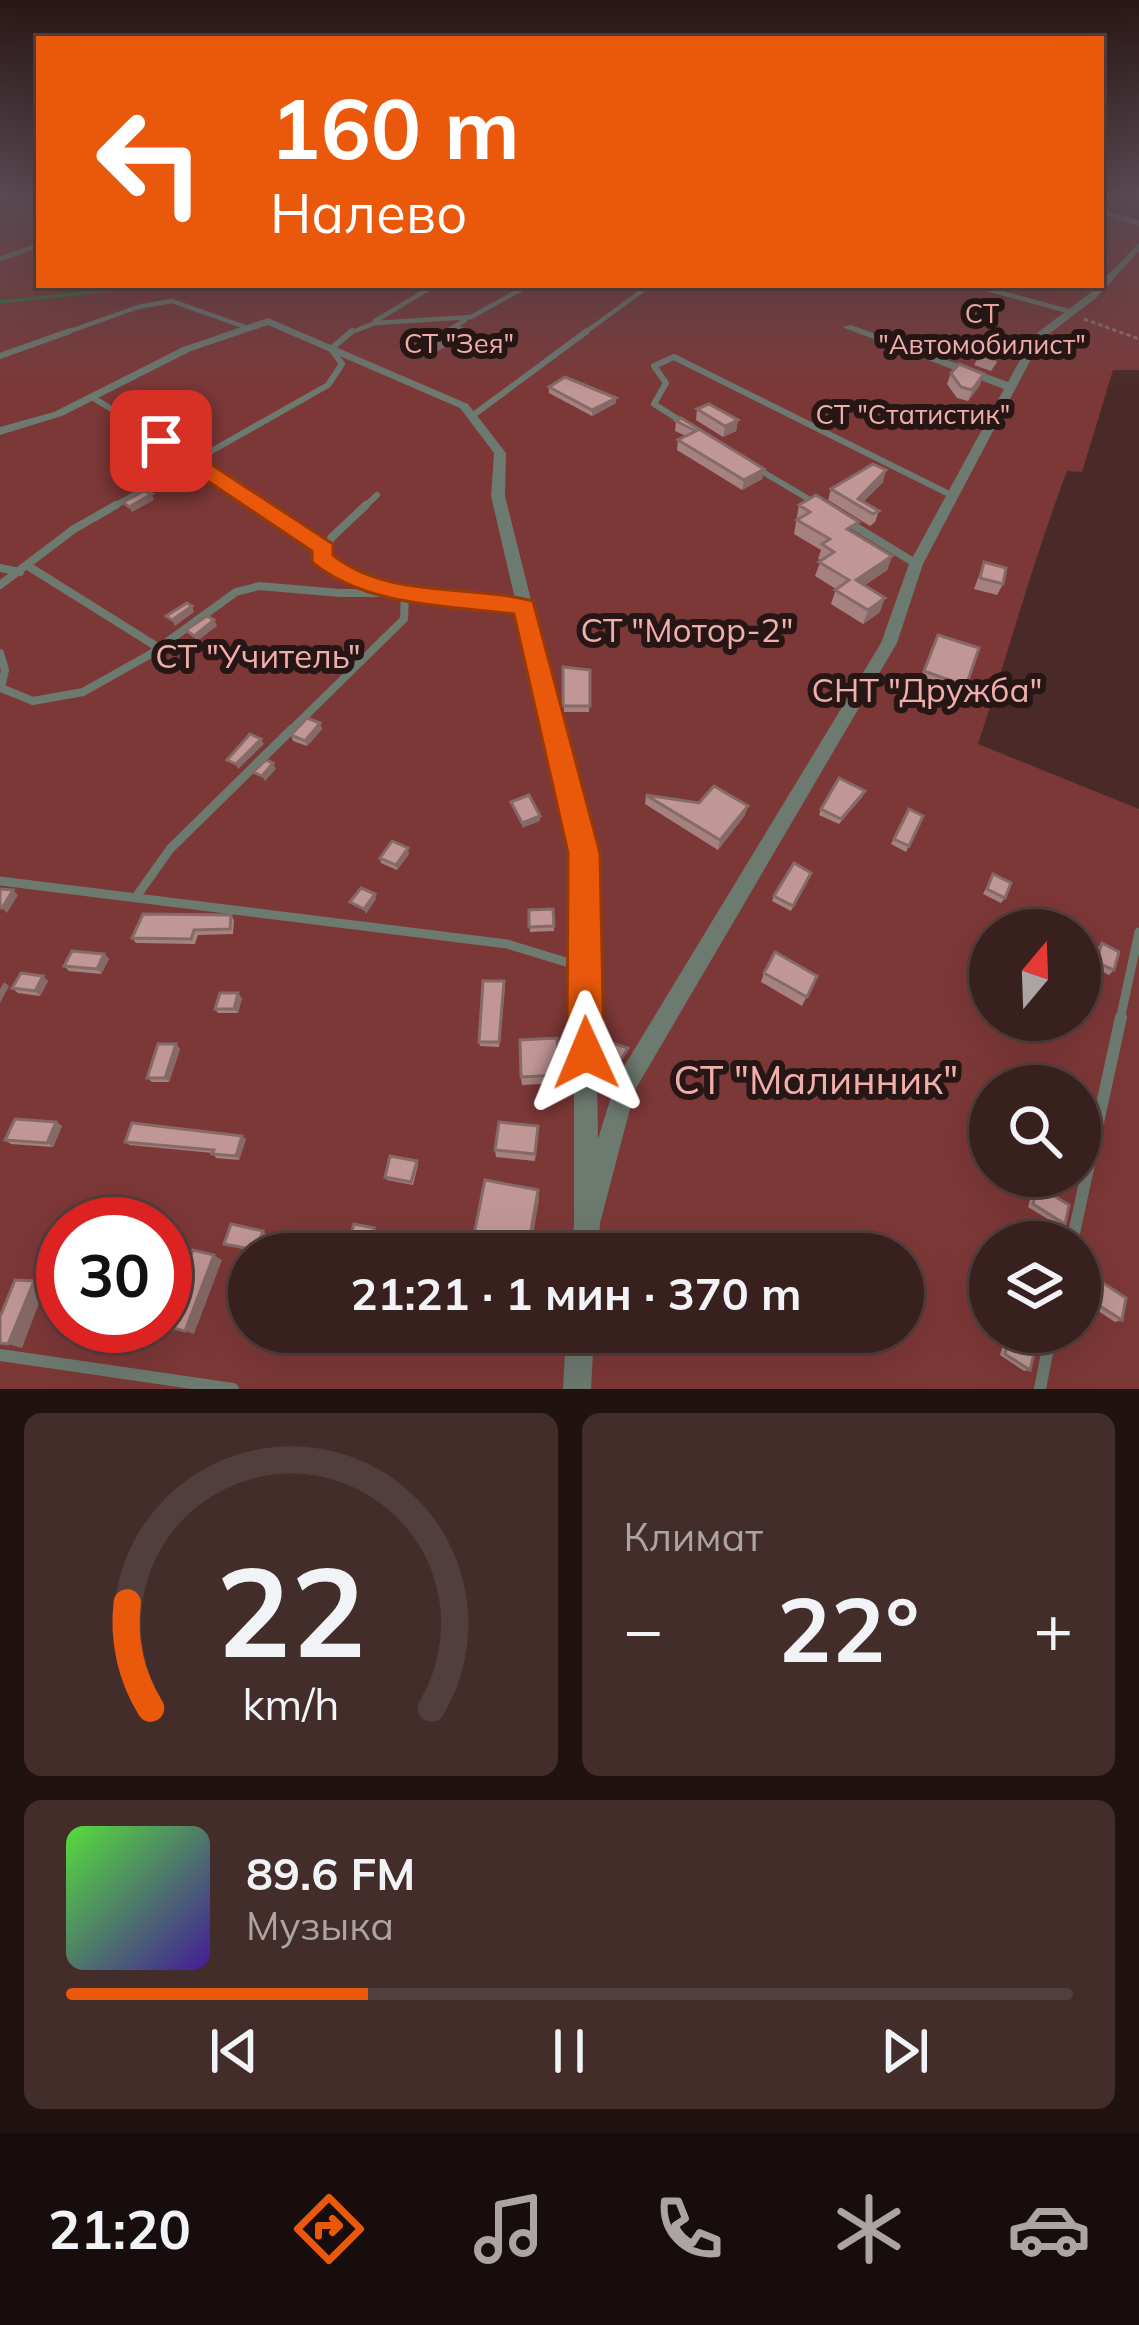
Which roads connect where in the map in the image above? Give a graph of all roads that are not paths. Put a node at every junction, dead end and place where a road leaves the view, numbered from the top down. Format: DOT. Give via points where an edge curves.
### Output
graph roads {
  1 [pos="1124,262"];
  2 [pos="1104,284"];
  3 [pos="429,288"];
  4 [pos="523,288"];
  5 [pos="646,288"];
  6 [pos="983,288"];
  7 [pos="1100,288"];
  8 [pos="1067,312"];
  9 [pos="466,319"];
  10 [pos="373,322"];
  11 [pos="847,327"];
  12 [pos="248,328"];
  13 [pos="331,349"];
  14 [pos="415,352"];
  15 [pos="0,356"];
  16 [pos="1010,387"];
  17 [pos="92,397"];
  18 [pos="472,416"];
  19 [pos="694,429"];
  20 [pos="0,430"];
  21 [pos="196,462"];
  22 [pos="754,466"];
  23 [pos="377,495"];
  24 [pos="951,495"];
  25 [pos="325,549"];
  26 [pos="916,564"];
  27 [pos="0,568"];
  28 [pos="24,569"];
  29 [pos="0,585"];
  30 [pos="405,593"];
  31 [pos="525,607"];
  32 [pos="159,648"];
  33 [pos="0,653"];
  34 [pos="0,881"];
  35 [pos="136,897"];
  36 [pos="1139,932"];
  37 [pos="585,968"];
  38 [pos="1077,1221"];
  39 [pos="587,1223"];
  40 [pos="586,1233"];
  41 [pos="579,1353"];
  42 [pos="1047,1353"];
  43 [pos="0,1355"];
  44 [pos="233,1389"];
  45 [pos="577,1389"];
  46 [pos="1040,1389"];
  1 -- 2 [label="street"];
  3 -- 10 [label="lane"];
  4 -- 9 [label="lane"];
  5 -- 18 [label="lane"];
  6 -- 8 [label="lane"];
  7 -- 8 [label="street"];
  8 -- 16 [label="street" via="1037,338"];
  9 -- 10 [label="lane"];
  9 -- 14 [label="lane"];
  10 -- 13 [label="lane"];
  11 -- 16 [label="street"];
  12 -- 13 [label="street" via="268,320"];
  12 -- 15 [label="lane" via="172,301"];
  12 -- 17 [label="street"];
  13 -- 18 [label="street"];
  13 -- 21 [label="lane" via="342,364 328,385"];
  16 -- 24 [label="street"];
  17 -- 20 [label="street"];
  17 -- 21 [label="lane"];
  18 -- 31 [label="street" via="500,453 498,496"];
  19 -- 24 [label="lane" via="654,404 666,383 653,366 674,357"];
  21 -- 25 [label="lane"];
  21 -- 28 [label="lane" via="74,529"];
  22 -- 26 [label="lane"];
  23 -- 25 [label="lane"];
  24 -- 26 [label="street"];
  25 -- 30 [label="lane" via="320,557 338,572"];
  26 -- 39 [label="street" via="878,663 625,1086"];
  27 -- 28 [label="lane"];
  28 -- 29 [label="lane"];
  28 -- 32 [label="lane"];
  30 -- 31 [label="lane"];
  30 -- 32 [label="lane" via="260,586 236,592"];
  30 -- 35 [label="lane" via="404,619 170,849"];
  31 -- 37 [label="street" via="584,853"];
  32 -- 33 [label="lane" via="83,692 33,701 1,688"];
  34 -- 35 [label="lane"];
  35 -- 37 [label="lane" via="507,944"];
  36 -- 38 [label="lane"];
  37 -- 39 [label="street"];
  39 -- 40 [label="street"];
  41 -- 45 [label="street"];
  42 -- 46 [label="lane"];
  43 -- 44 [label="lane"];
}
